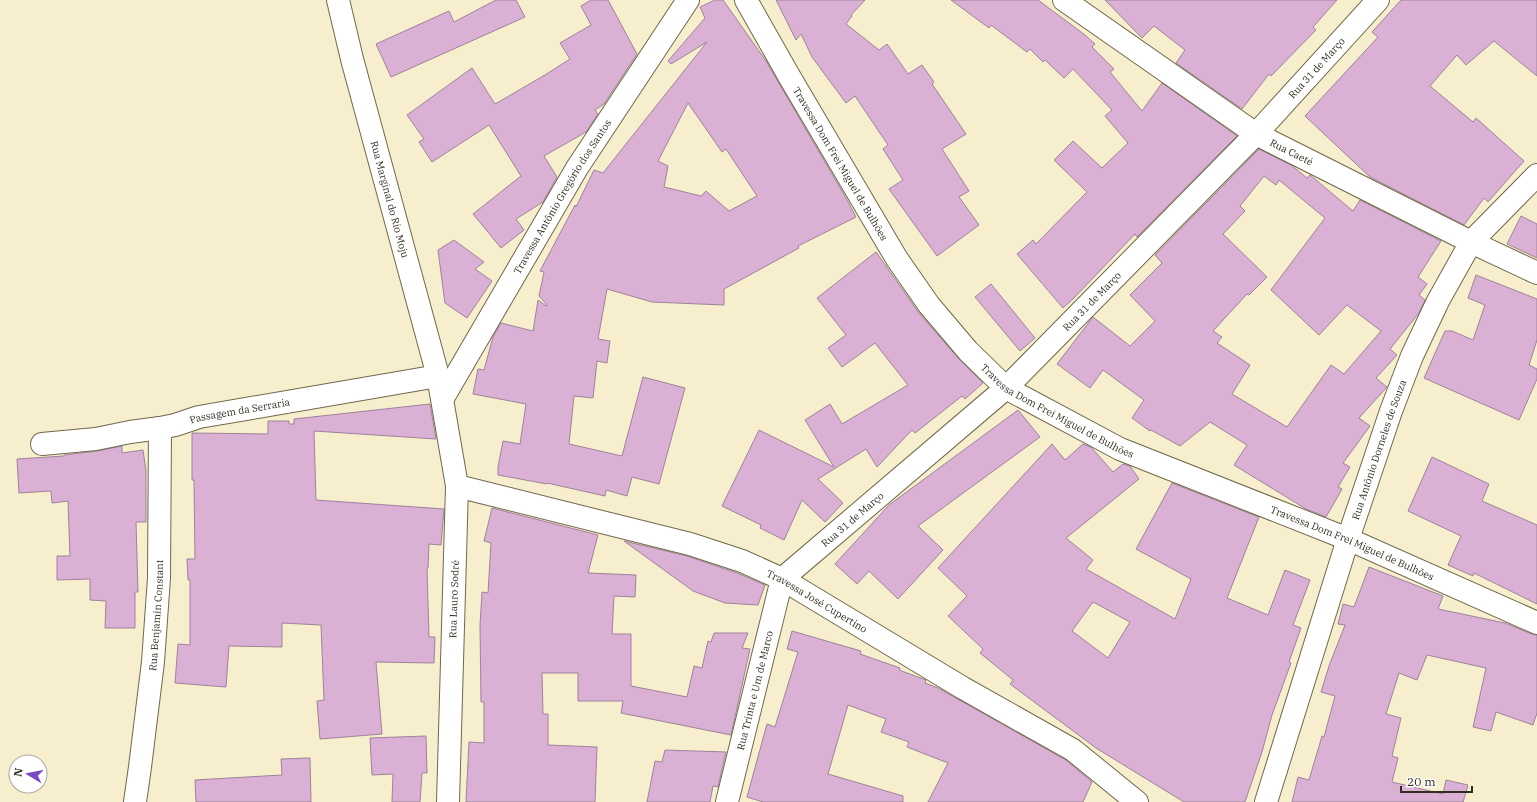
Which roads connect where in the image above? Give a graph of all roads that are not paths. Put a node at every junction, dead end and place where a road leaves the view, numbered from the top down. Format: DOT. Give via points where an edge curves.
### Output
graph roads {
  1 [pos="338,0"];
  2 [pos="688,0"];
  3 [pos="746,0"];
  4 [pos="1064,0"];
  5 [pos="1378,0"];
  6 [pos="1256,134"];
  7 [pos="1537,175"];
  8 [pos="1471,242"];
  9 [pos="1537,274"];
  10 [pos="438,376"];
  11 [pos="1006,388"];
  12 [pos="443,398"];
  13 [pos="160,428"];
  14 [pos="42,444"];
  15 [pos="457,486"];
  16 [pos="1348,539"];
  17 [pos="782,579"];
  18 [pos="1537,623"];
  19 [pos="135,802"];
  20 [pos="448,802"];
  21 [pos="727,802"];
  22 [pos="1137,802"];
  23 [pos="1266,802"];
  1 -- 10 [label="street, Rua Marginal do Rio Moju"];
  2 -- 12 [label="street, Travessa Antônio Gregório dos Santos" via="577,168"];
  3 -- 11 [label="street, Travessa Dom Frei Miguel de Bulhões" via="897,259 929,304 968,351"];
  4 -- 6 [label="street, Rua Caeté"];
  5 -- 6 [label="street, Rua 31 de Março"];
  6 -- 8 [label="street, Rua Caeté"];
  6 -- 11 [label="street, Rua 31 de Março"];
  7 -- 8 [label="street, Rua Antônio Dorneles de Souza"];
  8 -- 9 [label="street, Rua Caeté"];
  8 -- 16 [label="street, Rua Antônio Dorneles de Souza" via="1438,301 1412,356 1390,411"];
  10 -- 12 [label="street, Rua Marginal do Rio Moju"];
  10 -- 13 [label="street, Passagem da Serraria" via="199,417"];
  11 -- 16 [label="street, Travessa Dom Frei Miguel de Bulhões" via="1120,449"];
  11 -- 17 [label="street, Rua 31 de Março"];
  12 -- 15 [label="street, Rua Lauro Sodré"];
  13 -- 14 [label="street, Passagem da Serraria" via="96,439"];
  13 -- 19 [label="street, Rua Benjamin Constant" via="159,578 152,669"];
  15 -- 17 [label="street, Travessa José Cupertino" via="690,544 742,561"];
  15 -- 20 [label="street, Rua Lauro Sodré"];
  16 -- 18 [label="street, Travessa Dom Frei Miguel de Bulhões"];
  16 -- 23 [label="street, Rua Antônio Dorneles de Souza"];
  17 -- 21 [label="street, Rua Trinta e Um de Marco"];
  17 -- 22 [label="street, Travessa José Cupertino" via="963,688 1073,750"];
}
